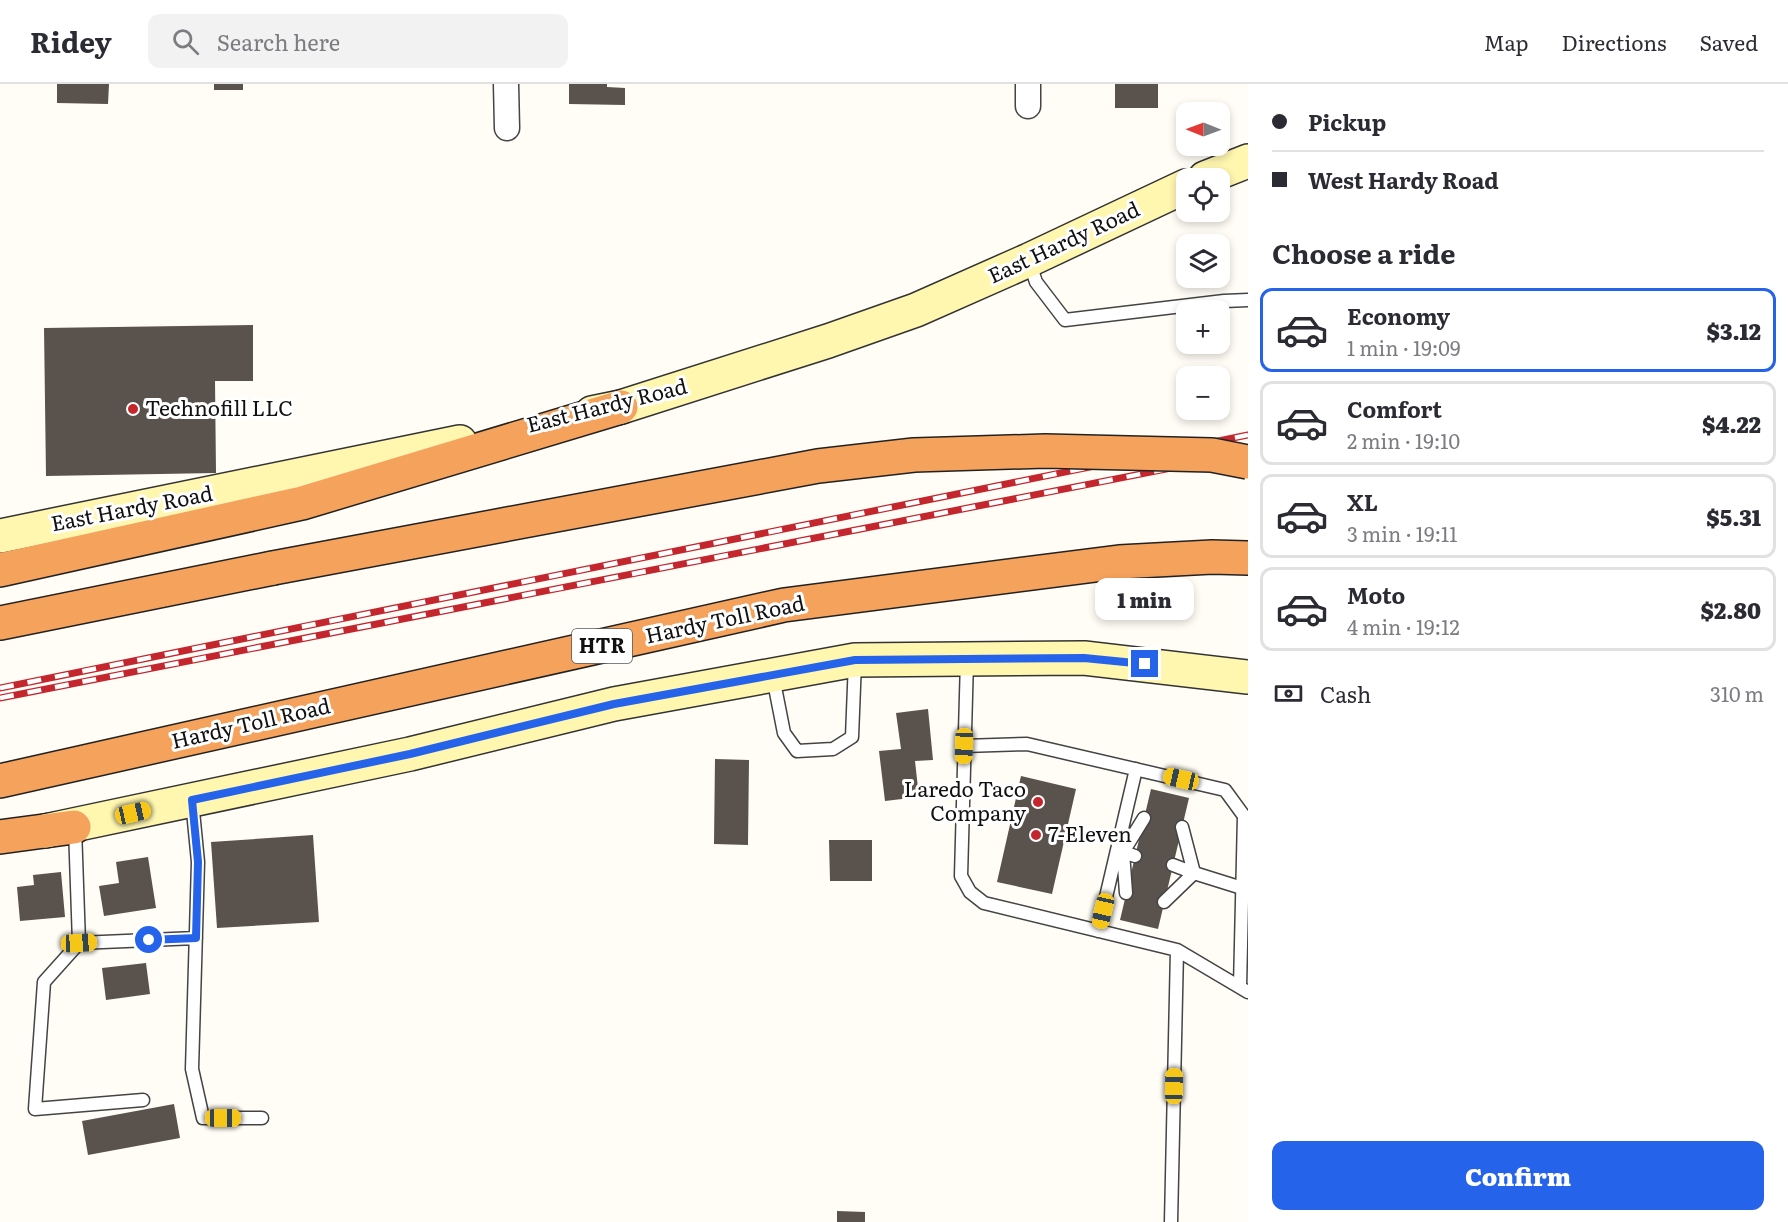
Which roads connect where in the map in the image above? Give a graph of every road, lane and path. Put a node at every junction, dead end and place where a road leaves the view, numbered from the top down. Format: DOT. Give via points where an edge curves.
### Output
graph roads {
  1 [pos="507,84"];
  2 [pos="507,128"];
  3 [pos="1248,161"];
  4 [pos="1230,168"];
  5 [pos="1176,191"];
  6 [pos="1029,260"];
  7 [pos="1248,300"];
  8 [pos="621,407"];
  9 [pos="1248,462"];
  10 [pos="0,534"];
  11 [pos="1248,558"];
  12 [pos="0,570"];
  13 [pos="0,623"];
  14 [pos="967,658"];
  15 [pos="855,660"];
  16 [pos="773,675"];
  17 [pos="1248,677"];
  18 [pos="964,746"];
  19 [pos="1136,769"];
  20 [pos="0,781"];
  21 [pos="192,800"];
  22 [pos="1144,818"];
  23 [pos="74,826"];
  24 [pos="1182,827"];
  25 [pos="0,838"];
  26 [pos="1125,853"];
  27 [pos="1173,865"];
  28 [pos="1194,873"];
  29 [pos="1242,888"];
  30 [pos="1126,893"];
  31 [pos="1164,902"];
  32 [pos="1098,931"];
  33 [pos="196,938"];
  34 [pos="79,943"];
  35 [pos="1177,950"];
  36 [pos="1244,989"];
  37 [pos="143,1100"];
  38 [pos="262,1118"];
  39 [pos="1171,1222"];
  1 -- 2 [label="street"];
  3 -- 4 [label="main road"];
  5 -- 6 [label="main road, East Hardy Road"];
  6 -- 7 [label="lane" via="1036,282 1065,320"];
  6 -- 8 [label="main road, East Hardy Road" via="916,310"];
  8 -- 10 [label="main road, East Hardy Road"];
  8 -- 12 [label="highway" via="302,503"];
  9 -- 13 [label="highway, bridge" via="1212,455 1057,452 914,455 818,466"];
  11 -- 20 [label="highway, Hardy Toll Road / HTR" via="1119,562 784,605"];
  14 -- 15 [label="main road"];
  14 -- 17 [label="main road" via="1084,658"];
  14 -- 18 [label="lane"];
  15 -- 16 [label="main road"];
  15 -- 16 [label="lane" via="852,737 833,749 797,751 784,733"];
  16 -- 21 [label="main road" via="614,704 410,754"];
  18 -- 19 [label="lane" via="1027,744"];
  18 -- 32 [label="lane" via="961,876 970,892 984,903"];
  19 -- 26 [label="lane"];
  19 -- 29 [label="lane" via="1225,790 1244,816"];
  21 -- 23 [label="main road"];
  21 -- 33 [label="lane" via="198,862"];
  22 -- 26 [label="lane"];
  23 -- 25 [label="highway"];
  23 -- 34 [label="lane"];
  24 -- 28 [label="lane"];
  26 -- 30 [label="lane"];
  26 -- 32 [label="lane"];
  27 -- 28 [label="lane"];
  28 -- 29 [label="lane"];
  28 -- 31 [label="lane"];
  29 -- 36 [label="lane"];
  32 -- 35 [label="lane"];
  33 -- 34 [label="lane"];
  33 -- 38 [label="lane" via="192,1069 203,1118"];
  34 -- 37 [label="lane" via="44,982 35,1109"];
  35 -- 36 [label="lane"];
  35 -- 39 [label="lane"];
}
